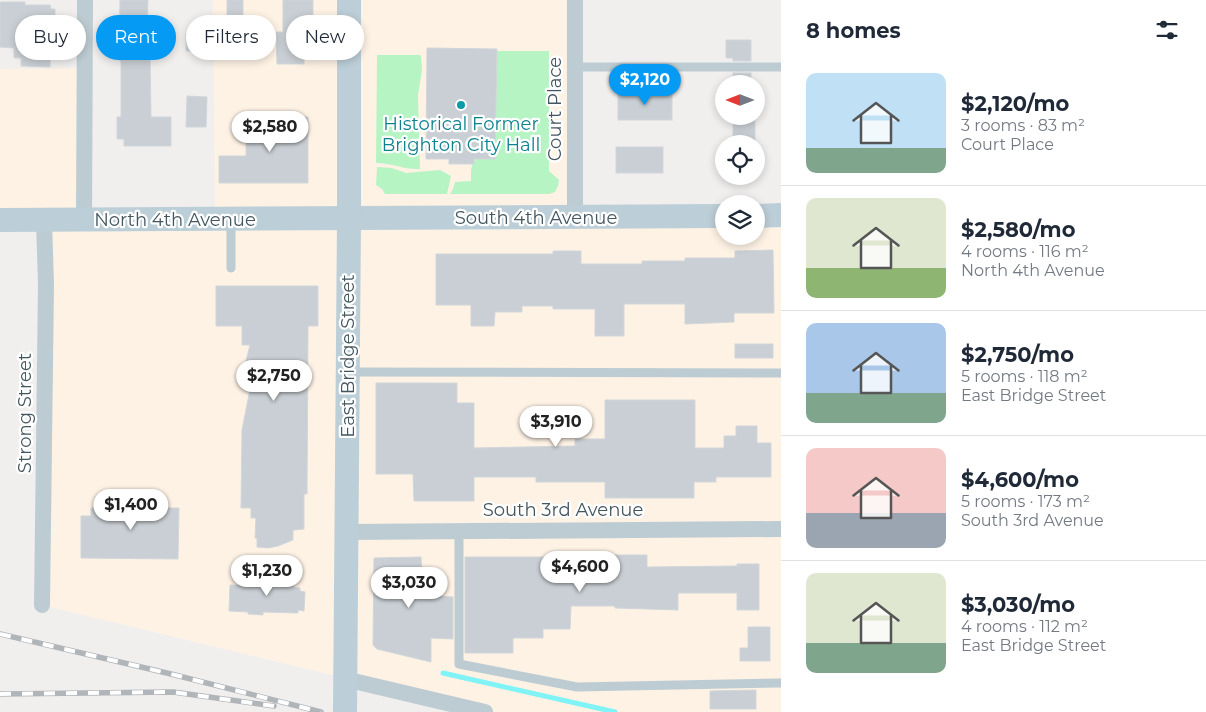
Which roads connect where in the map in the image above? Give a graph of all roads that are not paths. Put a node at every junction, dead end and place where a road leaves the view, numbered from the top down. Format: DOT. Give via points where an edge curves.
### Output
graph roads {
  1 [pos="85,0"];
  2 [pos="349,0"];
  3 [pos="575,0"];
  4 [pos="575,67"];
  5 [pos="781,67"];
  6 [pos="781,215"];
  7 [pos="715,216"];
  8 [pos="765,216"];
  9 [pos="575,218"];
  10 [pos="231,219"];
  11 [pos="349,219"];
  12 [pos="0,220"];
  13 [pos="84,220"];
  14 [pos="44,221"];
  15 [pos="231,268"];
  16 [pos="348,372"];
  17 [pos="781,372"];
  18 [pos="781,529"];
  19 [pos="459,531"];
  20 [pos="346,532"];
  21 [pos="42,605"];
  22 [pos="345,679"];
  23 [pos="781,683"];
  24 [pos="345,712"];
  25 [pos="485,712"];
  1 -- 13 [label="street"];
  2 -- 11 [label="main road, East Bridge Street"];
  3 -- 4 [label="street, Court Place"];
  4 -- 5 [label="lane"];
  4 -- 9 [label="street, Court Place"];
  6 -- 8 [label="main road"];
  7 -- 9 [label="main road, South 4th Avenue"];
  9 -- 11 [label="main road, South 4th Avenue"];
  10 -- 11 [label="main road, North 4th Avenue"];
  10 -- 13 [label="main road, North 4th Avenue"];
  10 -- 15 [label="lane"];
  11 -- 16 [label="main road, East Bridge Street"];
  12 -- 14 [label="main road, North 4th Avenue"];
  13 -- 14 [label="main road, North 4th Avenue"];
  14 -- 21 [label="street, Strong Street"];
  16 -- 17 [label="lane"];
  16 -- 20 [label="main road, East Bridge Street"];
  18 -- 19 [label="street, South 3rd Avenue"];
  19 -- 20 [label="street, South 3rd Avenue"];
  19 -- 23 [label="lane" via="459,664 577,687"];
  20 -- 22 [label="main road, East Bridge Street"];
  22 -- 24 [label="main road, East Bridge Street"];
  22 -- 25 [label="street"];
}
